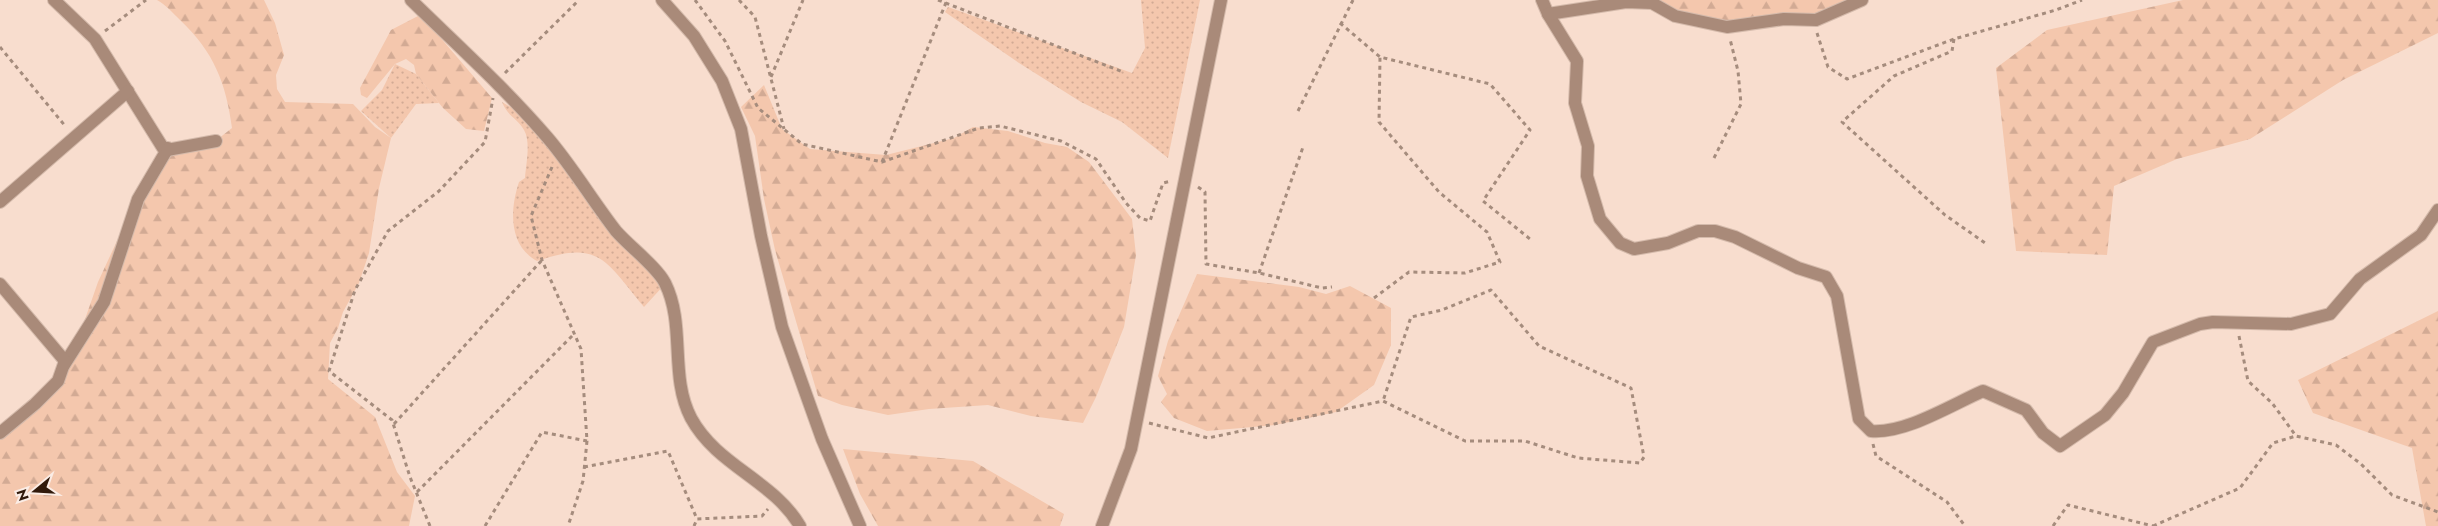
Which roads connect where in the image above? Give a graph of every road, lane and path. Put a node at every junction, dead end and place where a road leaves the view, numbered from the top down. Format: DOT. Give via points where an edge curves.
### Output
graph roads {
  1 [pos="54,0"];
  2 [pos="146,0"];
  3 [pos="411,0"];
  4 [pos="579,0"];
  5 [pos="662,0"];
  6 [pos="695,0"];
  7 [pos="739,0"];
  8 [pos="803,0"];
  9 [pos="938,0"];
  10 [pos="1221,0"];
  11 [pos="1353,0"];
  12 [pos="1542,0"];
  13 [pos="1862,0"];
  14 [pos="2082,0"];
  15 [pos="947,2"];
  16 [pos="1548,14"];
  17 [pos="1812,18"];
  18 [pos="1340,24"];
  19 [pos="1727,27"];
  20 [pos="95,39"];
  21 [pos="1954,39"];
  22 [pos="0,47"];
  23 [pos="1380,57"];
  24 [pos="1123,72"];
  25 [pos="771,78"];
  26 [pos="495,82"];
  27 [pos="128,91"];
  28 [pos="1298,111"];
  29 [pos="784,129"];
  30 [pos="75,137"];
  31 [pos="216,141"];
  32 [pos="1303,148"];
  33 [pos="168,149"];
  34 [pos="558,152"];
  35 [pos="1714,158"];
  36 [pos="882,162"];
  37 [pos="1186,177"];
  38 [pos="0,202"];
  39 [pos="2438,210"];
  40 [pos="1530,239"];
  41 [pos="1988,245"];
  42 [pos="542,260"];
  43 [pos="1259,273"];
  44 [pos="0,284"];
  45 [pos="1332,287"];
  46 [pos="1374,298"];
  47 [pos="2238,323"];
  48 [pos="574,334"];
  49 [pos="64,365"];
  50 [pos="1383,401"];
  51 [pos="1136,420"];
  52 [pos="393,424"];
  53 [pos="1870,431"];
  54 [pos="0,433"];
  55 [pos="2296,436"];
  56 [pos="587,441"];
  57 [pos="584,467"];
  58 [pos="416,492"];
  59 [pos="778,497"];
  60 [pos="2438,512"];
  61 [pos="697,519"];
  62 [pos="430,526"];
  63 [pos="486,526"];
  64 [pos="568,526"];
  65 [pos="694,526"];
  66 [pos="800,526"];
  67 [pos="860,526"];
  68 [pos="1102,526"];
  69 [pos="1965,526"];
  70 [pos="2053,526"];
  71 [pos="2153,526"];
  1 -- 20 [label="street"];
  2 -- 20 [label="path"];
  3 -- 26 [label="street"];
  4 -- 26 [label="path"];
  5 -- 67 [label="street" via="694,36 722,80 741,129 782,327 822,438"];
  6 -- 29 [label="path" via="725,41 758,108"];
  7 -- 25 [label="path" via="755,17"];
  8 -- 25 [label="path"];
  9 -- 15 [label="path"];
  10 -- 37 [label="street"];
  11 -- 18 [label="path"];
  12 -- 16 [label="street"];
  13 -- 17 [label="street" via="1816,20"];
  14 -- 21 [label="path"];
  15 -- 24 [label="path"];
  15 -- 36 [label="path"];
  16 -- 19 [label="street" via="1626,2 1652,3 1675,16"];
  16 -- 53 [label="street" via="1576,61 1575,103 1588,146 1587,176 1600,219 1620,242 1634,249 1668,243 1698,231 1715,231 1826,277 1837,296 1859,419"];
  17 -- 19 [label="street"];
  17 -- 21 [label="path" via="1828,67 1847,78"];
  18 -- 23 [label="path"];
  18 -- 28 [label="path"];
  19 -- 35 [label="path" via="1738,71 1741,104"];
  20 -- 27 [label="street"];
  21 -- 41 [label="path" via="1952,52 1894,76 1842,122 1945,215"];
  22 -- 30 [label="path"];
  23 -- 40 [label="path" via="1490,84 1530,130 1483,201"];
  23 -- 46 [label="path" via="1379,122 1439,192 1487,232 1500,262 1465,273 1409,272"];
  25 -- 29 [label="path"];
  26 -- 34 [label="street"];
  26 -- 52 [label="path" via="485,142 439,191 388,231 355,290 329,371"];
  27 -- 30 [label="street"];
  27 -- 33 [label="street" via="163,148"];
  29 -- 36 [label="path" via="802,144"];
  30 -- 38 [label="street"];
  31 -- 33 [label="street"];
  32 -- 43 [label="path"];
  33 -- 49 [label="street" via="138,199 104,302"];
  34 -- 42 [label="path" via="531,216"];
  34 -- 59 [label="street" via="617,231 664,281 674,307 679,385 692,419 719,454"];
  36 -- 37 [label="path" via="979,128 1000,126 1061,141 1096,159 1126,202 1140,218 1150,221 1163,184"];
  37 -- 43 [label="path" via="1205,192 1206,264"];
  37 -- 51 [label="street"];
  39 -- 47 [label="street" via="2421,236 2360,279 2330,314 2291,324"];
  42 -- 48 [label="path"];
  42 -- 52 [label="path"];
  43 -- 45 [label="path" via="1322,288"];
  44 -- 49 [label="street" via="66,361"];
  47 -- 53 [label="street" via="2200,324 2153,342 2123,393 2105,414 2060,446 2043,433 2026,410 1983,391 1916,421 1884,432"];
  47 -- 55 [label="path" via="2248,381 2272,403"];
  48 -- 56 [label="path" via="581,349"];
  48 -- 58 [label="path"];
  49 -- 54 [label="street" via="58,380 36,404"];
  50 -- 50 [label="path" via="1465,441 1525,441 1578,458 1640,463 1644,457 1631,388 1539,346 1491,290 1442,310 1411,317"];
  50 -- 51 [label="path" via="1208,438"];
  51 -- 68 [label="street" via="1131,449"];
  52 -- 58 [label="path"];
  53 -- 69 [label="path" via="1876,456 1947,502"];
  55 -- 60 [label="path" via="2336,445 2392,495"];
  55 -- 71 [label="path" via="2273,443 2240,488"];
  56 -- 57 [label="path"];
  56 -- 63 [label="path" via="542,432"];
  57 -- 61 [label="path" via="668,451"];
  57 -- 64 [label="path" via="583,481"];
  58 -- 62 [label="path"];
  59 -- 61 [label="path" via="762,516"];
  59 -- 66 [label="street"];
  61 -- 65 [label="path"];
  70 -- 71 [label="path" via="2068,505"];
}
